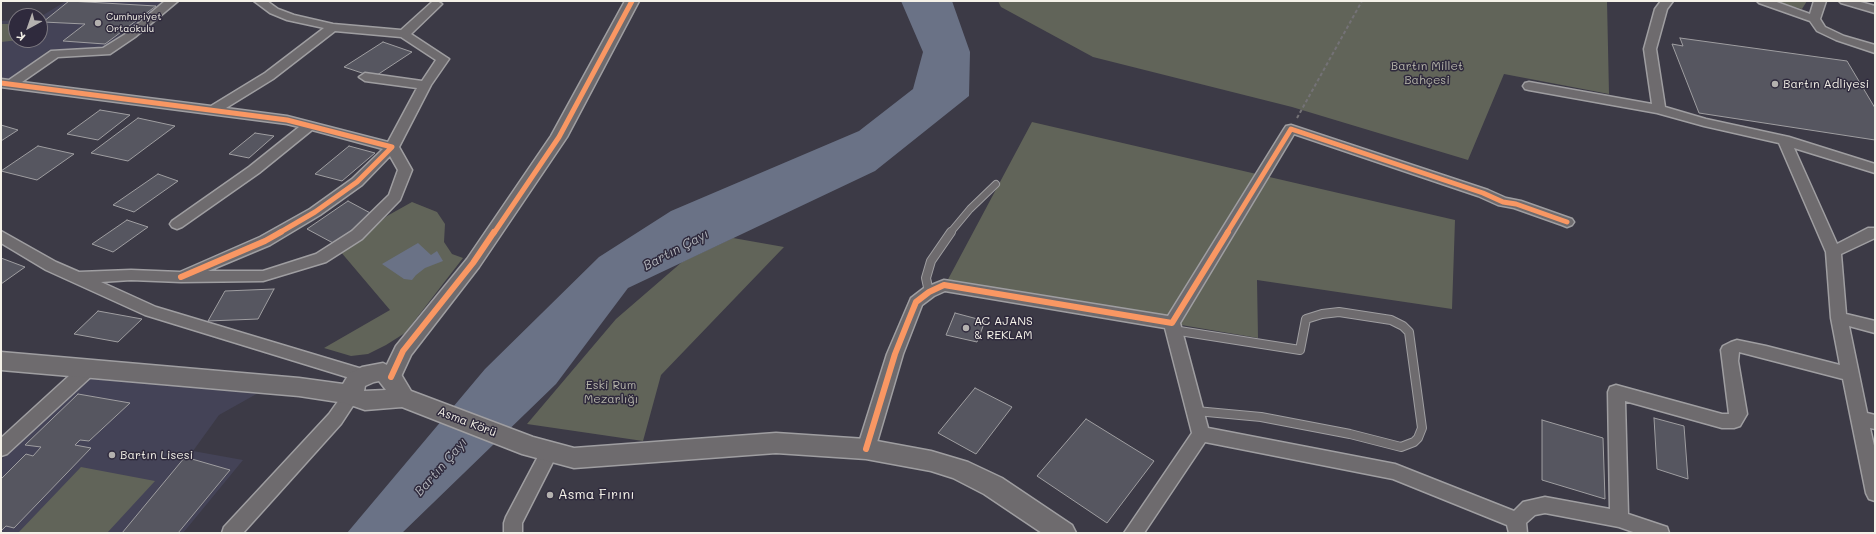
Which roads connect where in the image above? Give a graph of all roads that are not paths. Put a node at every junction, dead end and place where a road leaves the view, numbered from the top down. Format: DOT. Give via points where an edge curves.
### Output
graph roads {
  1 [pos="172,1"];
  2 [pos="260,1"];
  3 [pos="632,1"];
  4 [pos="1667,1"];
  5 [pos="1763,1"];
  6 [pos="1820,1"];
  7 [pos="1845,1"];
  8 [pos="436,4"];
  9 [pos="1875,10"];
  10 [pos="1814,19"];
  11 [pos="334,27"];
  12 [pos="404,34"];
  13 [pos="1875,49"];
  14 [pos="365,77"];
  15 [pos="6,84"];
  16 [pos="425,86"];
  17 [pos="1529,86"];
  18 [pos="1659,109"];
  19 [pos="214,110"];
  20 [pos="309,126"];
  21 [pos="1784,140"];
  22 [pos="392,147"];
  23 [pos="1875,168"];
  24 [pos="996,184"];
  25 [pos="1567,222"];
  26 [pos="176,224"];
  27 [pos="1875,233"];
  28 [pos="1,236"];
  29 [pos="1833,252"];
  30 [pos="181,277"];
  31 [pos="77,278"];
  32 [pos="929,292"];
  33 [pos="1839,318"];
  34 [pos="1173,326"];
  35 [pos="1875,327"];
  36 [pos="1,361"];
  37 [pos="88,369"];
  38 [pos="1850,374"];
  39 [pos="374,387"];
  40 [pos="1196,411"];
  41 [pos="1867,421"];
  42 [pos="1201,434"];
  43 [pos="1,449"];
  44 [pos="540,449"];
  45 [pos="866,449"];
  46 [pos="1875,493"];
  47 [pos="1619,518"];
  48 [pos="1517,526"];
  49 [pos="509,530"];
  50 [pos="232,533"];
  51 [pos="1063,533"];
  52 [pos="1133,533"];
  53 [pos="1660,533"];
  1 -- 15 [label="street" via="131,35 106,51 55,54"];
  2 -- 11 [label="street" via="274,12 291,18"];
  3 -- 39 [label="street" via="559,137 473,263"];
  4 -- 18 [label="street" via="1661,9 1650,49"];
  5 -- 10 [label="street"];
  6 -- 10 [label="street"];
  7 -- 9 [label="street"];
  8 -- 12 [label="street"];
  10 -- 13 [label="street" via="1817,26 1833,36"];
  11 -- 12 [label="street"];
  11 -- 19 [label="street" via="275,72"];
  12 -- 16 [label="street" via="442,59"];
  14 -- 16 [label="street"];
  15 -- 19 [label="street"];
  16 -- 22 [label="street"];
  17 -- 18 [label="street"];
  18 -- 21 [label="street"];
  19 -- 20 [label="street" via="287,120"];
  20 -- 22 [label="street"];
  20 -- 26 [label="street" via="254,170"];
  21 -- 23 [label="street"];
  21 -- 29 [label="street"];
  22 -- 30 [label="street" via="357,182 303,220 258,244"];
  22 -- 30 [label="street" via="404,170 395,197 357,235 321,258 263,276"];
  24 -- 32 [label="lane" via="947,236 931,261 926,278"];
  25 -- 34 [label="street" via="1291,129"];
  27 -- 29 [label="street" via="1872,232"];
  28 -- 31 [label="street" via="51,266"];
  29 -- 33 [label="street"];
  30 -- 31 [label="street" via="131,275"];
  31 -- 39 [label="street" via="151,311"];
  32 -- 34 [label="street" via="944,285"];
  32 -- 45 [label="street" via="916,302 906,324"];
  33 -- 35 [label="street"];
  33 -- 38 [label="street"];
  34 -- 40 [label="street"];
  34 -- 40 [label="lane" via="1300,350 1306,319 1339,312 1391,320 1409,332 1422,428 1414,442 1402,447 1261,417"];
  36 -- 37 [label="main road, Asma Körü"];
  37 -- 39 [label="main road, Asma Körü" via="299,387"];
  37 -- 43 [label="street"];
  38 -- 41 [label="street"];
  38 -- 47 [label="street" via="1737,346 1730,350 1738,414 1734,421 1722,421 1616,392"];
  39 -- 44 [label="main road, Asma Körü"];
  39 -- 50 [label="street" via="335,419"];
  40 -- 42 [label="street"];
  41 -- 46 [label="street"];
  42 -- 48 [label="street" via="1395,472"];
  42 -- 52 [label="street"];
  44 -- 45 [label="main road, Asma Körü" via="574,458 776,442"];
  44 -- 49 [label="street"];
  45 -- 51 [label="main road, Asma Körü" via="959,469 993,486"];
  47 -- 48 [label="street" via="1545,505 1530,508"];
  47 -- 53 [label="street"];
}
